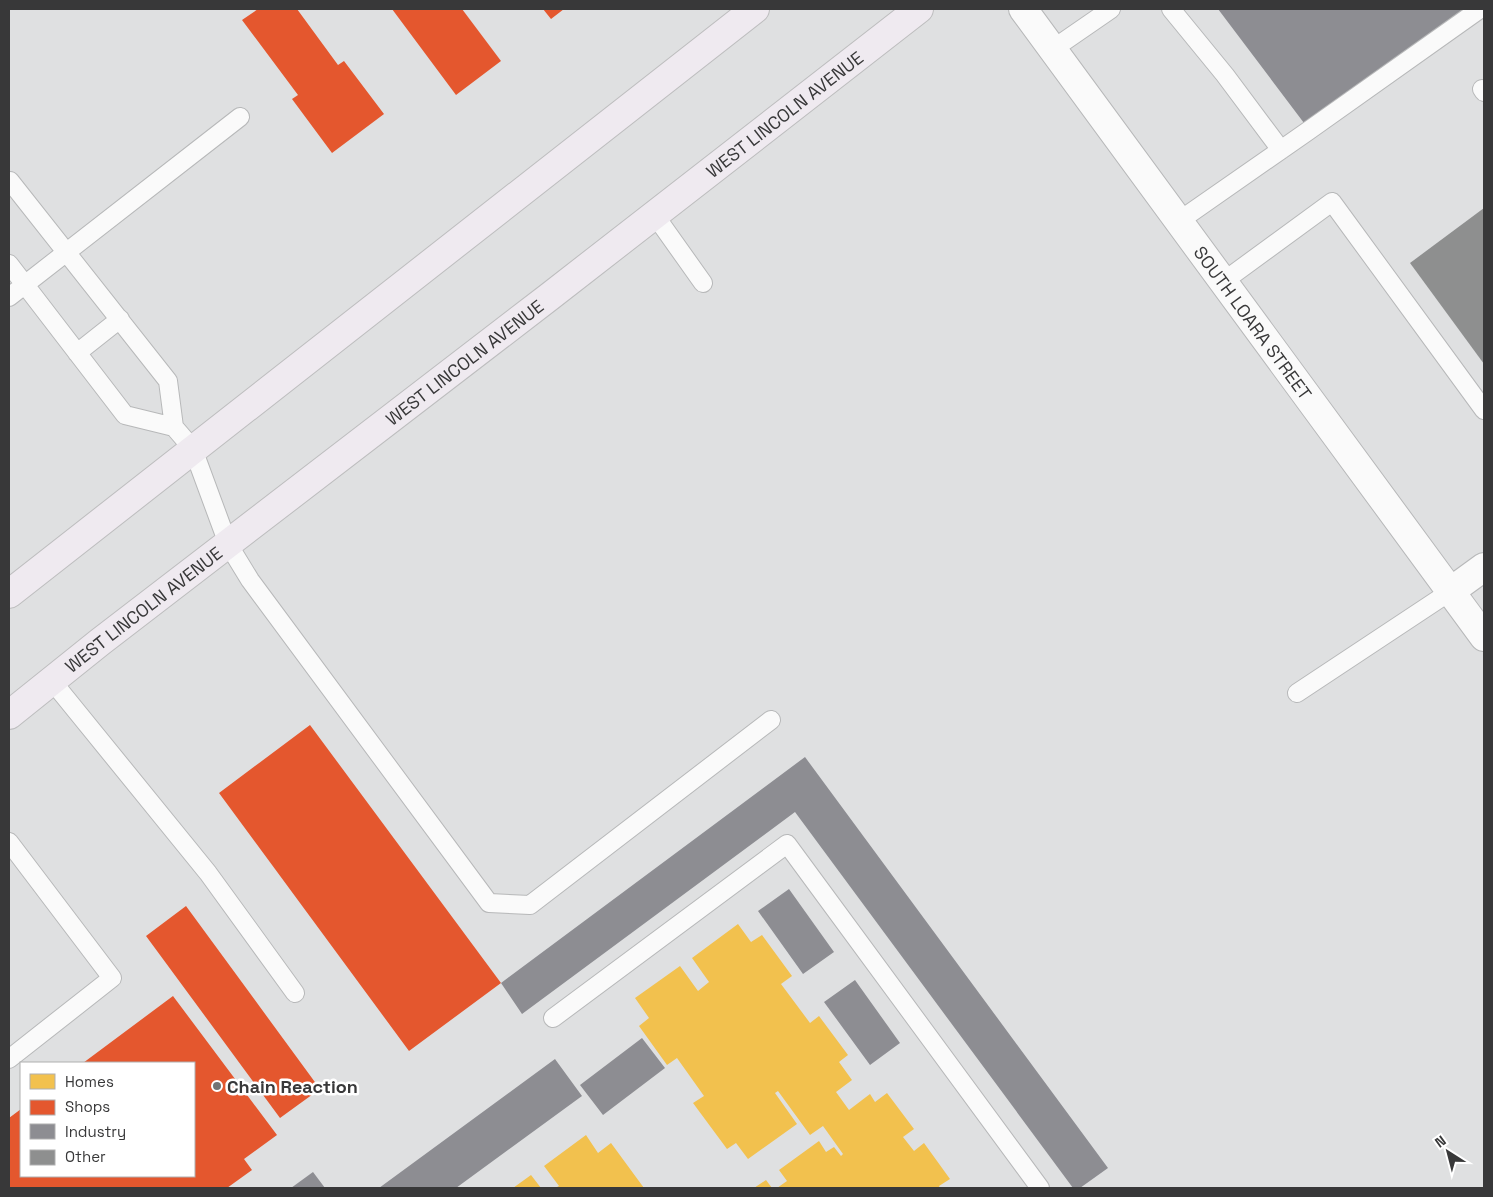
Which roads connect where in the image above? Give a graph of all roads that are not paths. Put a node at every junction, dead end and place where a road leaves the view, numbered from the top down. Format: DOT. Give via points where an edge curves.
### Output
graph roads {
  1 [pos="756,9"];
  2 [pos="919,9"];
  3 [pos="1023,9"];
  4 [pos="1111,9"];
  5 [pos="1171,9"];
  6 [pos="1480,9"];
  7 [pos="1053,49"];
  8 [pos="240,117"];
  9 [pos="1281,150"];
  10 [pos="9,181"];
  11 [pos="654,214"];
  12 [pos="1179,221"];
  13 [pos="66,252"];
  14 [pos="9,264"];
  15 [pos="1224,281"];
  16 [pos="703,283"];
  17 [pos="25,284"];
  18 [pos="9,296"];
  19 [pos="120,319"];
  20 [pos="77,353"];
  21 [pos="1484,410"];
  22 [pos="174,426"];
  23 [pos="193,449"];
  24 [pos="228,544"];
  25 [pos="1484,567"];
  26 [pos="1451,591"];
  27 [pos="9,594"];
  28 [pos="1484,636"];
  29 [pos="52,681"];
  30 [pos="1297,693"];
  31 [pos="9,715"];
  32 [pos="771,720"];
  33 [pos="9,842"];
  34 [pos="295,992"];
  35 [pos="553,1018"];
  36 [pos="9,1060"];
  37 [pos="1040,1188"];
  1 -- 23 [label="main road"];
  2 -- 11 [label="main road, WEST LINCOLN AVENUE"];
  3 -- 7 [label="street, SOUTH LOARA STREET"];
  4 -- 7 [label="lane"];
  5 -- 9 [label="lane"];
  6 -- 9 [label="lane"];
  7 -- 12 [label="street, SOUTH LOARA STREET"];
  8 -- 13 [label="lane"];
  9 -- 12 [label="lane"];
  10 -- 13 [label="lane"];
  11 -- 16 [label="lane"];
  11 -- 24 [label="main road, WEST LINCOLN AVENUE"];
  12 -- 15 [label="street, SOUTH LOARA STREET"];
  13 -- 17 [label="lane"];
  13 -- 19 [label="lane"];
  14 -- 17 [label="lane"];
  15 -- 21 [label="lane" via="1332,202"];
  15 -- 26 [label="street, SOUTH LOARA STREET"];
  17 -- 18 [label="lane"];
  17 -- 20 [label="lane"];
  19 -- 20 [label="lane"];
  19 -- 22 [label="lane" via="168,381"];
  20 -- 22 [label="lane" via="125,414"];
  22 -- 23 [label="lane"];
  23 -- 24 [label="lane"];
  23 -- 27 [label="main road"];
  24 -- 29 [label="main road, WEST LINCOLN AVENUE"];
  24 -- 32 [label="lane" via="250,580 489,902 530,905"];
  25 -- 26 [label="street"];
  26 -- 28 [label="street, SOUTH LOARA STREET"];
  26 -- 30 [label="lane"];
  29 -- 31 [label="main road, WEST LINCOLN AVENUE"];
  29 -- 34 [label="lane" via="208,873"];
  33 -- 36 [label="lane" via="112,978"];
  35 -- 37 [label="lane" via="787,844"];
}
